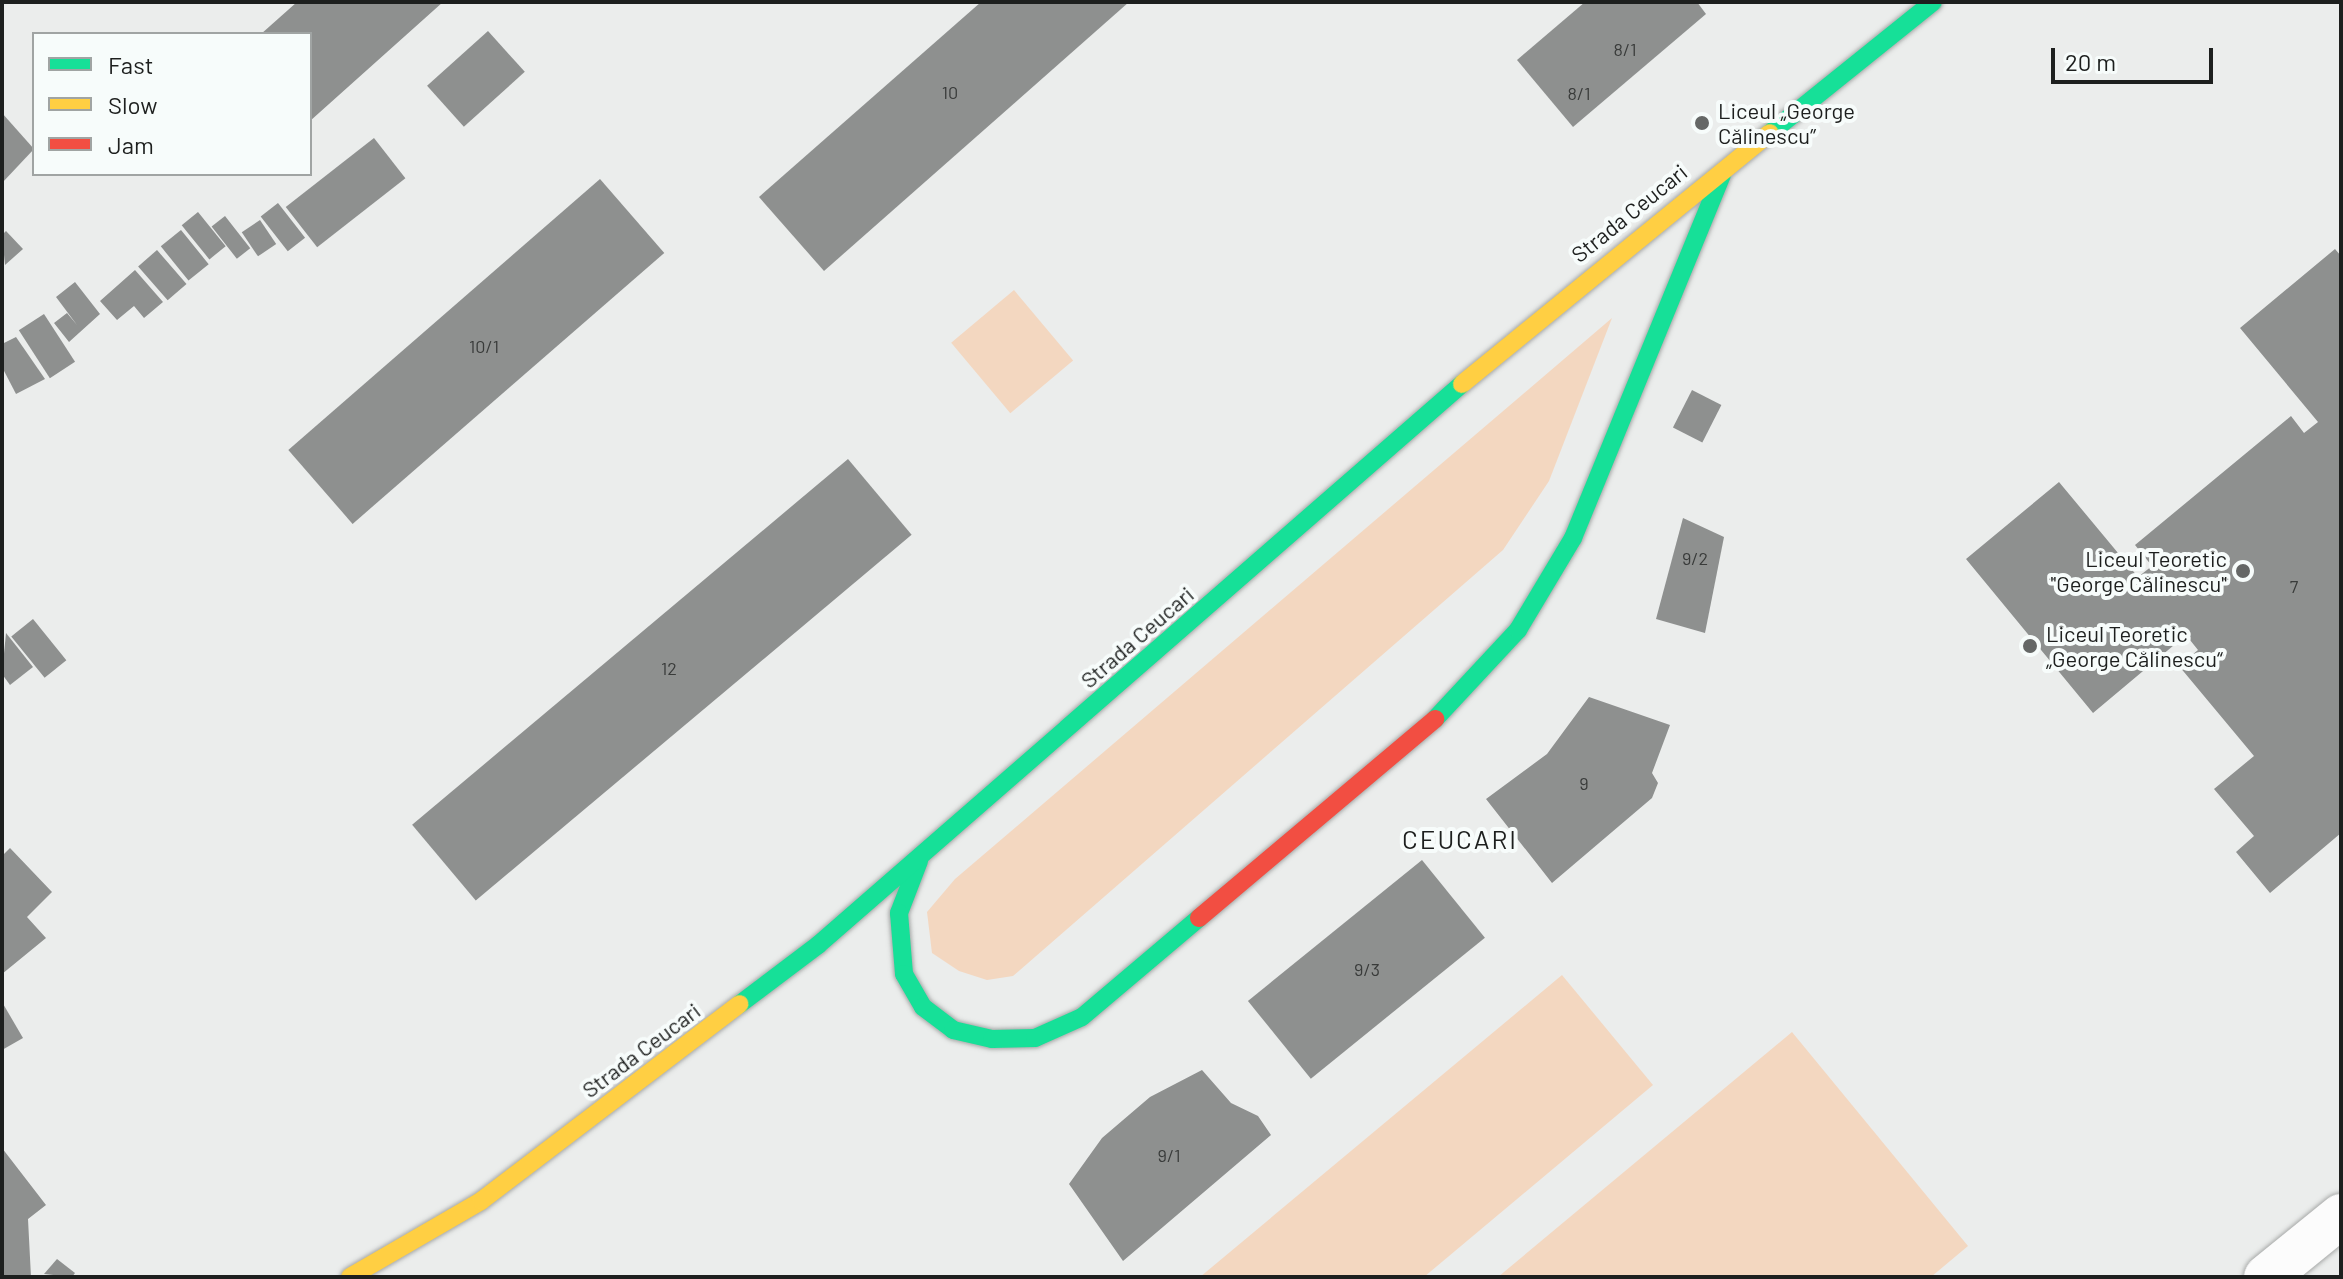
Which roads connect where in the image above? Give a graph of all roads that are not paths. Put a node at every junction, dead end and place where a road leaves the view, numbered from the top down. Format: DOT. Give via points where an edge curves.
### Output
graph roads {
  1 [pos="1933,2"];
  2 [pos="1726,165"];
  3 [pos="920,859"];
  4 [pos="2341,1216"];
  5 [pos="350,1277"];
  6 [pos="2266,1277"];
  1 -- 2 [label="street, Strada Ceucari"];
  2 -- 3 [label="street, Strada Ceucari" via="1530,325"];
  2 -- 3 [label="street" via="1573,538 1518,630 1452,705 1082,1017 1035,1038 992,1039 953,1030 923,1007 904,974 899,913"];
  3 -- 5 [label="street, Strada Ceucari" via="818,945 481,1201"];
  4 -- 6 [label="street"];
}
